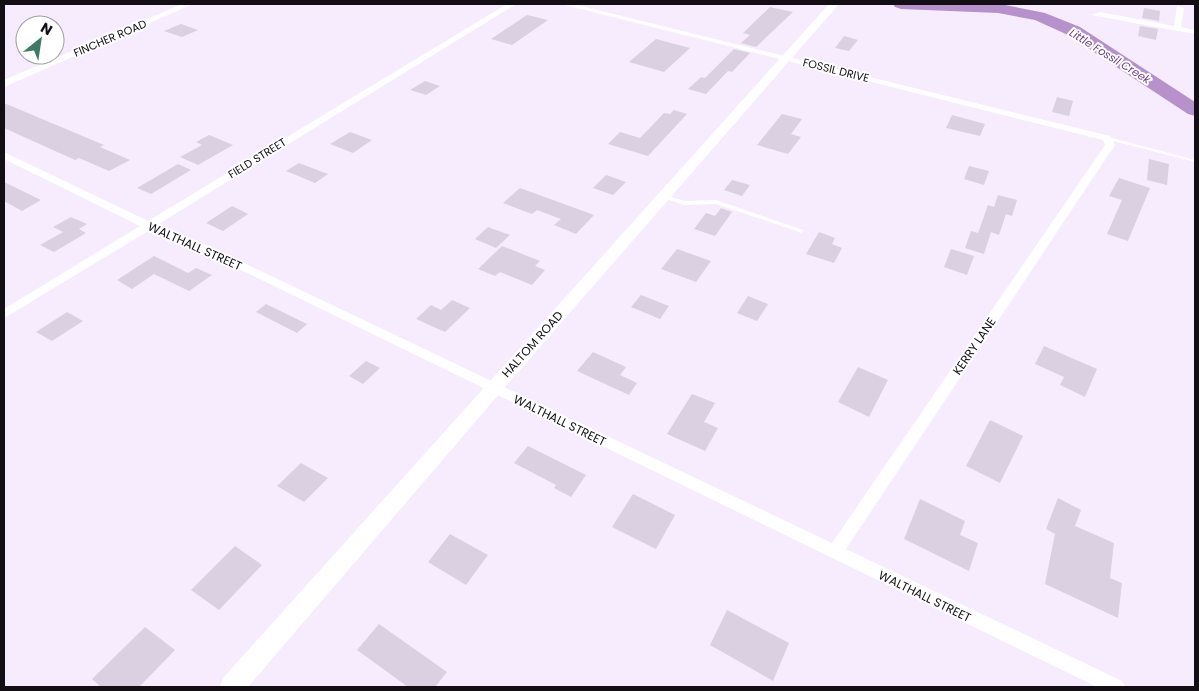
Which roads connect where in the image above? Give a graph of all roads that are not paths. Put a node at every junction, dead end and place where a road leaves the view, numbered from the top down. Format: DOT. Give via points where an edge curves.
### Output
graph roads {
  1 [pos="189,4"];
  2 [pos="512,4"];
  3 [pos="564,4"];
  4 [pos="830,8"];
  5 [pos="1180,8"];
  6 [pos="1095,15"];
  7 [pos="1177,28"];
  8 [pos="1195,32"];
  9 [pos="787,58"];
  10 [pos="4,84"];
  11 [pos="1107,138"];
  12 [pos="4,155"];
  13 [pos="1195,161"];
  14 [pos="664,196"];
  15 [pos="149,226"];
  16 [pos="802,231"];
  17 [pos="4,314"];
  18 [pos="493,388"];
  19 [pos="835,552"];
  20 [pos="1113,686"];
  21 [pos="232,687"];
  1 -- 10 [label="street, FINCHER ROAD"];
  2 -- 15 [label="street, FIELD STREET"];
  3 -- 9 [label="street, FOSSIL DRIVE"];
  4 -- 9 [label="main road, HALTOM ROAD"];
  5 -- 7 [label="street"];
  6 -- 7 [label="street"];
  7 -- 8 [label="street"];
  9 -- 11 [label="street, FOSSIL DRIVE"];
  9 -- 14 [label="main road, HALTOM ROAD"];
  11 -- 13 [label="lane"];
  11 -- 19 [label="street, KERRY LANE" via="1110,145"];
  12 -- 15 [label="street, WALTHALL STREET"];
  14 -- 16 [label="lane" via="685,203 716,202"];
  14 -- 18 [label="main road, HALTOM ROAD"];
  15 -- 17 [label="street, FIELD STREET"];
  15 -- 18 [label="street, WALTHALL STREET" via="202,247"];
  18 -- 19 [label="street, WALTHALL STREET"];
  18 -- 21 [label="main road, HALTOM ROAD"];
  19 -- 20 [label="street, WALTHALL STREET"];
}
